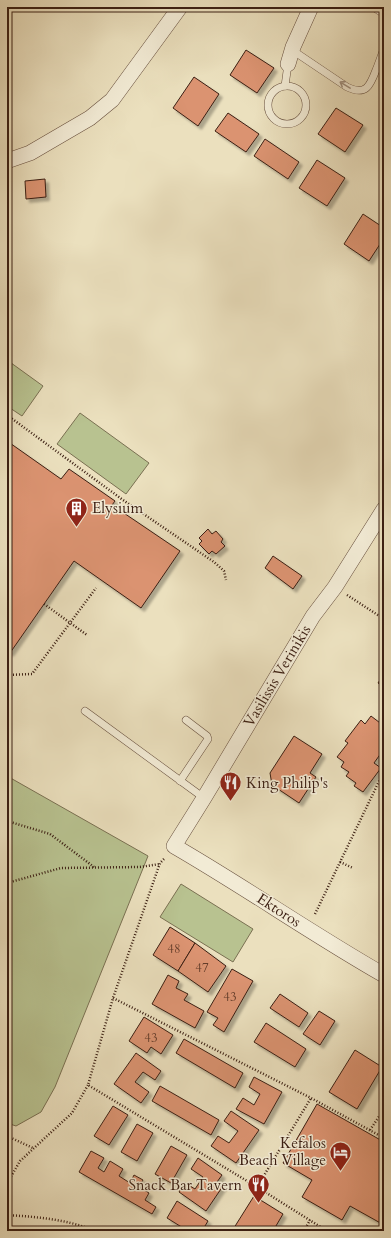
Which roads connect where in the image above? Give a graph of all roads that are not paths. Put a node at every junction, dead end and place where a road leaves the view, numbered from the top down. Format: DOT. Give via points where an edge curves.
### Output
graph roads {
  1 [pos="180,7"];
  2 [pos="311,7"];
  3 [pos="373,7"];
  4 [pos="384,14"];
  5 [pos="384,49"];
  6 [pos="290,57"];
  7 [pos="285,86"];
  8 [pos="7,161"];
  9 [pos="384,509"];
  10 [pos="85,711"];
  11 [pos="186,720"];
  12 [pos="180,781"];
  13 [pos="204,798"];
  14 [pos="174,846"];
  15 [pos="384,975"];
  1 -- 8 [label="street" via="112,100 90,118 30,153"];
  2 -- 6 [label="street"];
  3 -- 4 [label="lane"];
  5 -- 6 [label="lane, one-way" via="371,84 360,90 347,87"];
  6 -- 7 [label="lane"];
  7 -- 7 [label="lane" via="298,89 303,94 307,106 301,119 289,125 276,122 268,111 269,98 273,92"];
  9 -- 13 [label="street, Vasilissis Verinikis" via="335,587 313,616"];
  10 -- 12 [label="lane"];
  11 -- 12 [label="lane" via="207,736 208,740"];
  12 -- 13 [label="lane"];
  13 -- 14 [label="street, Vasilissis Verinikis"];
  14 -- 15 [label="street, Ektoros"];
}
